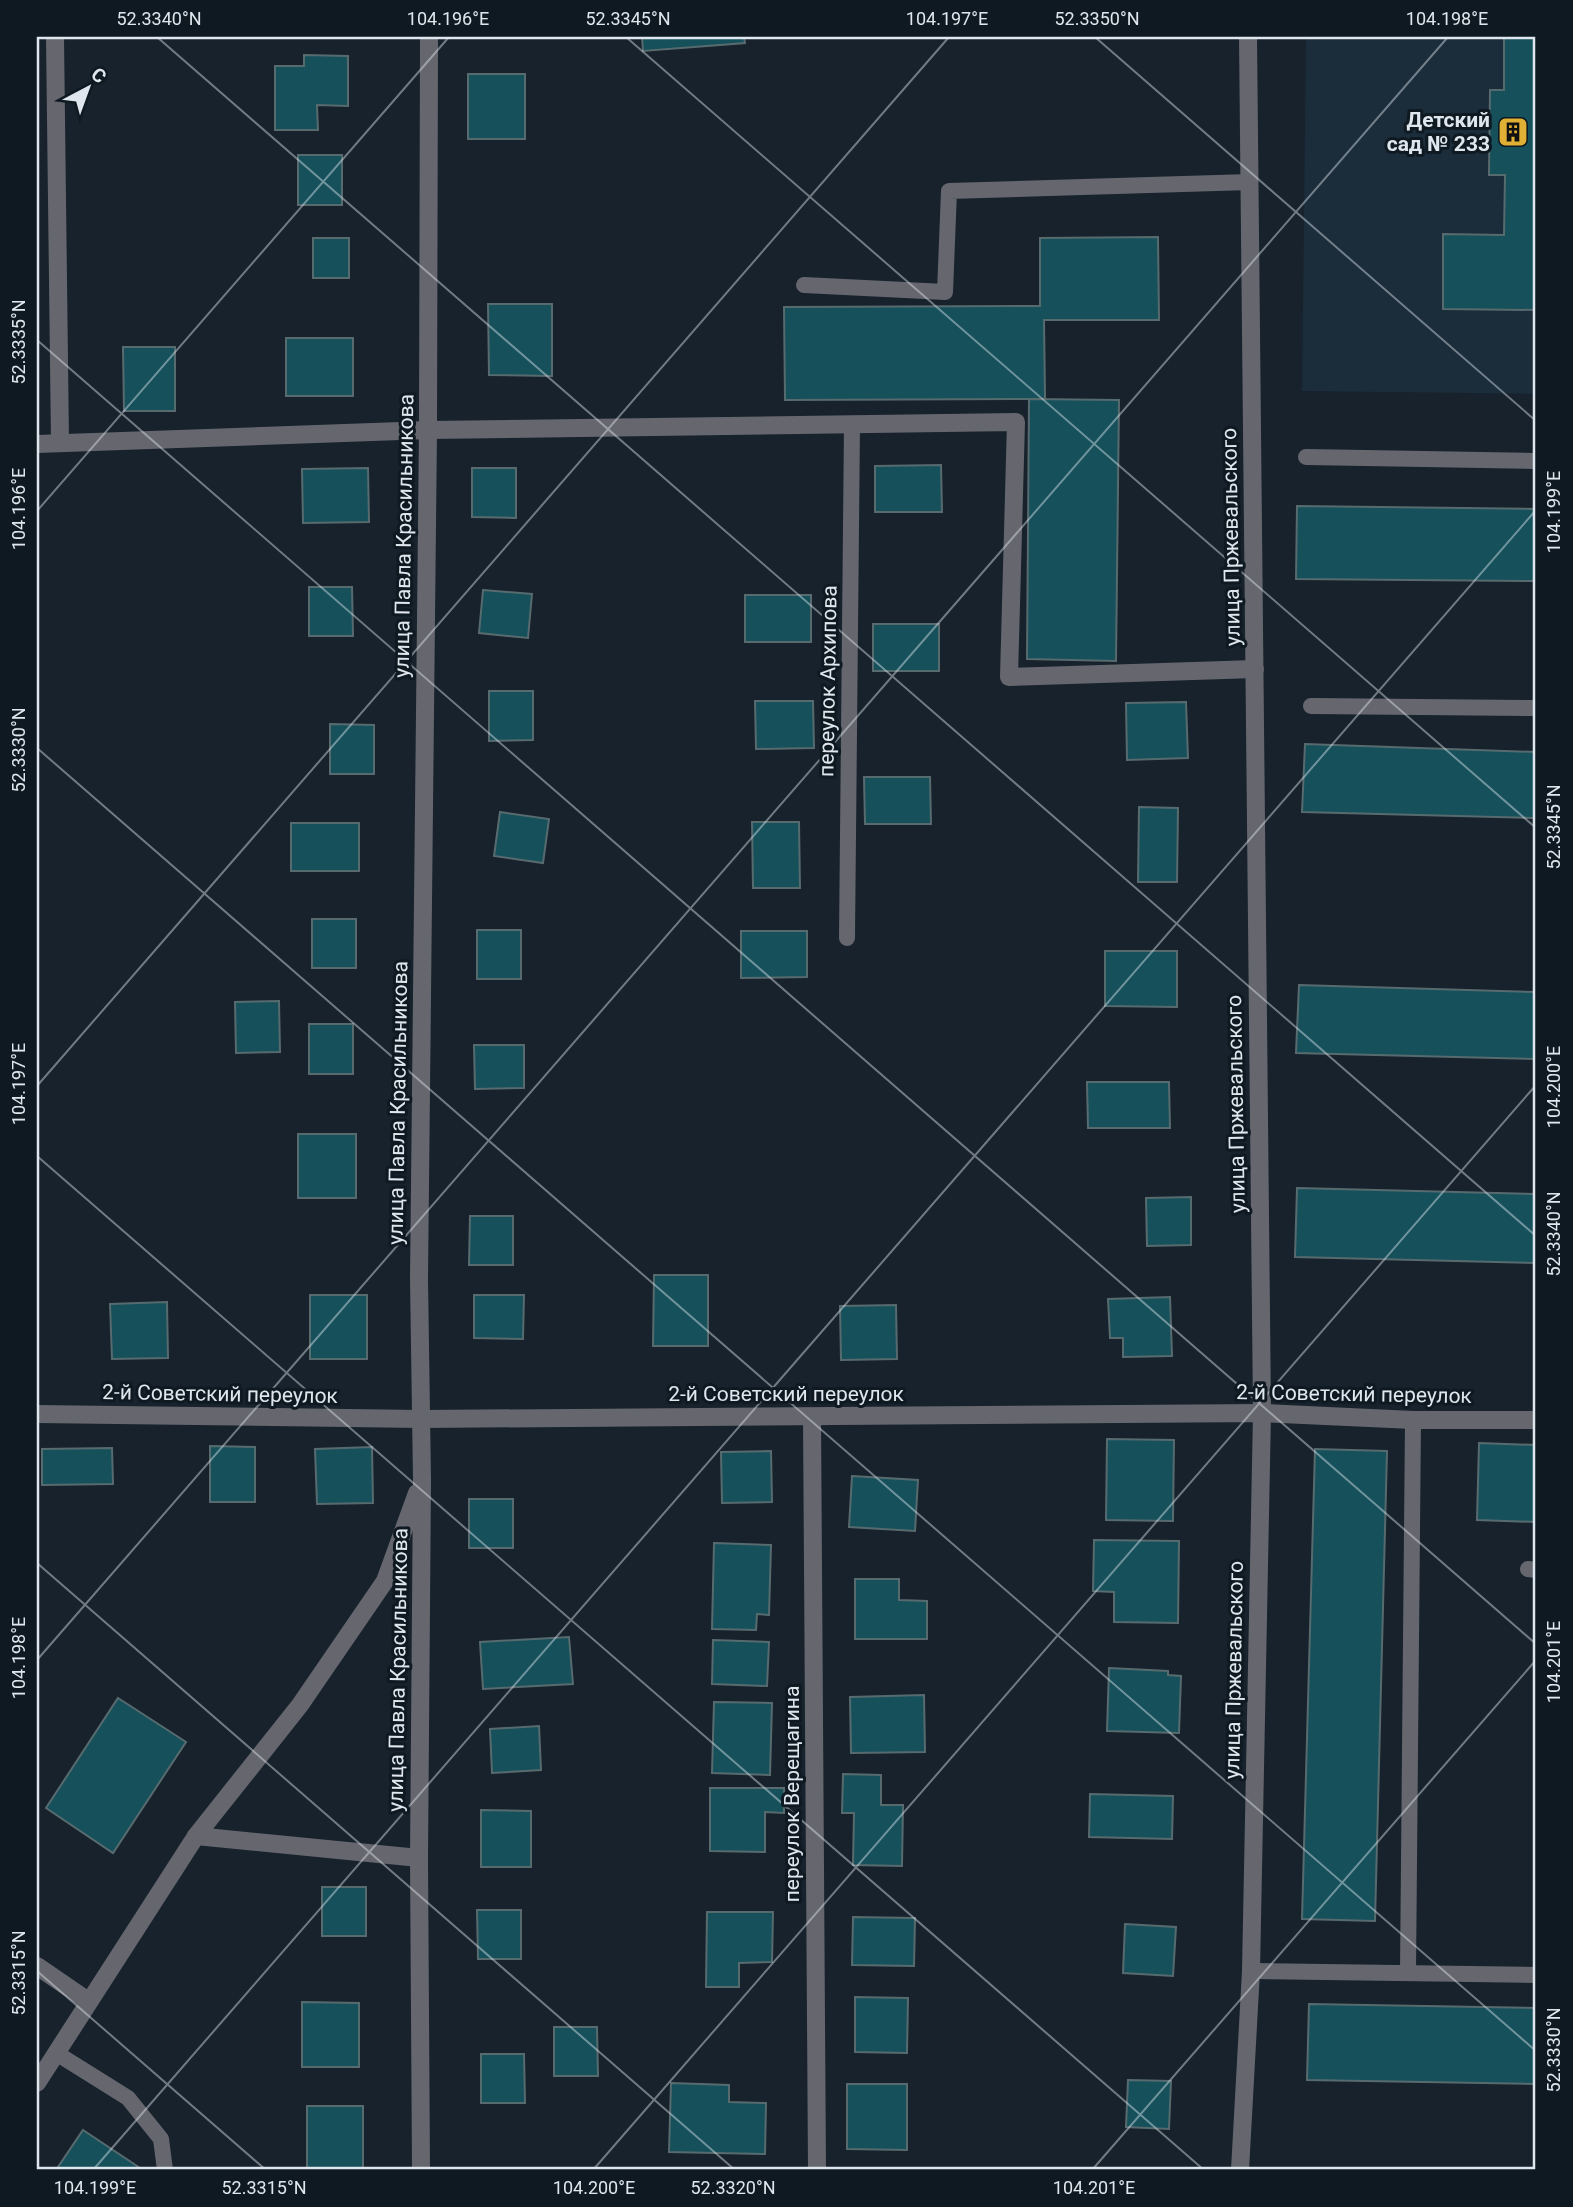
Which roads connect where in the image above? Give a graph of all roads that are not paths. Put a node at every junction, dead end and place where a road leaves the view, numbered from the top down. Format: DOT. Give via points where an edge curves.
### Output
graph roads {
  1 [pos="55,37"];
  2 [pos="429,37"];
  3 [pos="1248,37"];
  4 [pos="1250,182"];
  5 [pos="804,285"];
  6 [pos="852,424"];
  7 [pos="428,429"];
  8 [pos="60,442"];
  9 [pos="37,444"];
  10 [pos="1306,457"];
  11 [pos="1536,461"];
  12 [pos="1255,669"];
  13 [pos="1311,706"];
  14 [pos="1536,708"];
  15 [pos="847,938"];
  16 [pos="1262,1413"];
  17 [pos="37,1414"];
  18 [pos="812,1417"];
  19 [pos="421,1419"];
  20 [pos="1413,1420"];
  21 [pos="1536,1420"];
  22 [pos="422,1479"];
  23 [pos="196,1836"];
  24 [pos="419,1858"];
  25 [pos="37,1966"];
  26 [pos="1251,1971"];
  27 [pos="1408,1972"];
  28 [pos="1536,1975"];
  29 [pos="88,2001"];
  30 [pos="56,2053"];
  31 [pos="37,2082"];
  32 [pos="165,2170"];
  33 [pos="421,2170"];
  34 [pos="817,2170"];
  35 [pos="1240,2170"];
  1 -- 8 [label="street"];
  2 -- 7 [label="street, улица Павла Красильникова"];
  3 -- 4 [label="street, улица Пржевальского"];
  4 -- 5 [label="lane" via="948,191 945,292"];
  4 -- 12 [label="street, улица Пржевальского"];
  6 -- 7 [label="street"];
  6 -- 12 [label="street" via="1016,422 1009,677"];
  6 -- 15 [label="lane, переулок Архипова"];
  7 -- 8 [label="street"];
  7 -- 19 [label="street, улица Павла Красильникова"];
  8 -- 9 [label="street"];
  10 -- 11 [label="lane"];
  12 -- 16 [label="street, улица Пржевальского"];
  13 -- 14 [label="lane"];
  16 -- 18 [label="street, 2-й Советский переулок"];
  16 -- 20 [label="street, 2-й Советский переулок"];
  16 -- 26 [label="street, улица Пржевальского"];
  17 -- 19 [label="street, 2-й Советский переулок"];
  18 -- 19 [label="street, 2-й Советский переулок"];
  18 -- 34 [label="street, переулок Верещагина"];
  19 -- 22 [label="street, улица Павла Красильникова"];
  20 -- 21 [label="street, 2-й Советский переулок"];
  20 -- 27 [label="lane"];
  22 -- 23 [label="street" via="385,1581 300,1705"];
  22 -- 24 [label="street, улица Павла Красильникова"];
  23 -- 24 [label="street"];
  23 -- 29 [label="street"];
  24 -- 33 [label="street, улица Павла Красильникова"];
  25 -- 29 [label="street"];
  26 -- 27 [label="lane"];
  26 -- 35 [label="street, улица Пржевальского"];
  27 -- 28 [label="lane"];
  29 -- 30 [label="street"];
  30 -- 31 [label="street"];
  30 -- 32 [label="lane" via="128,2098 161,2139"];
}
